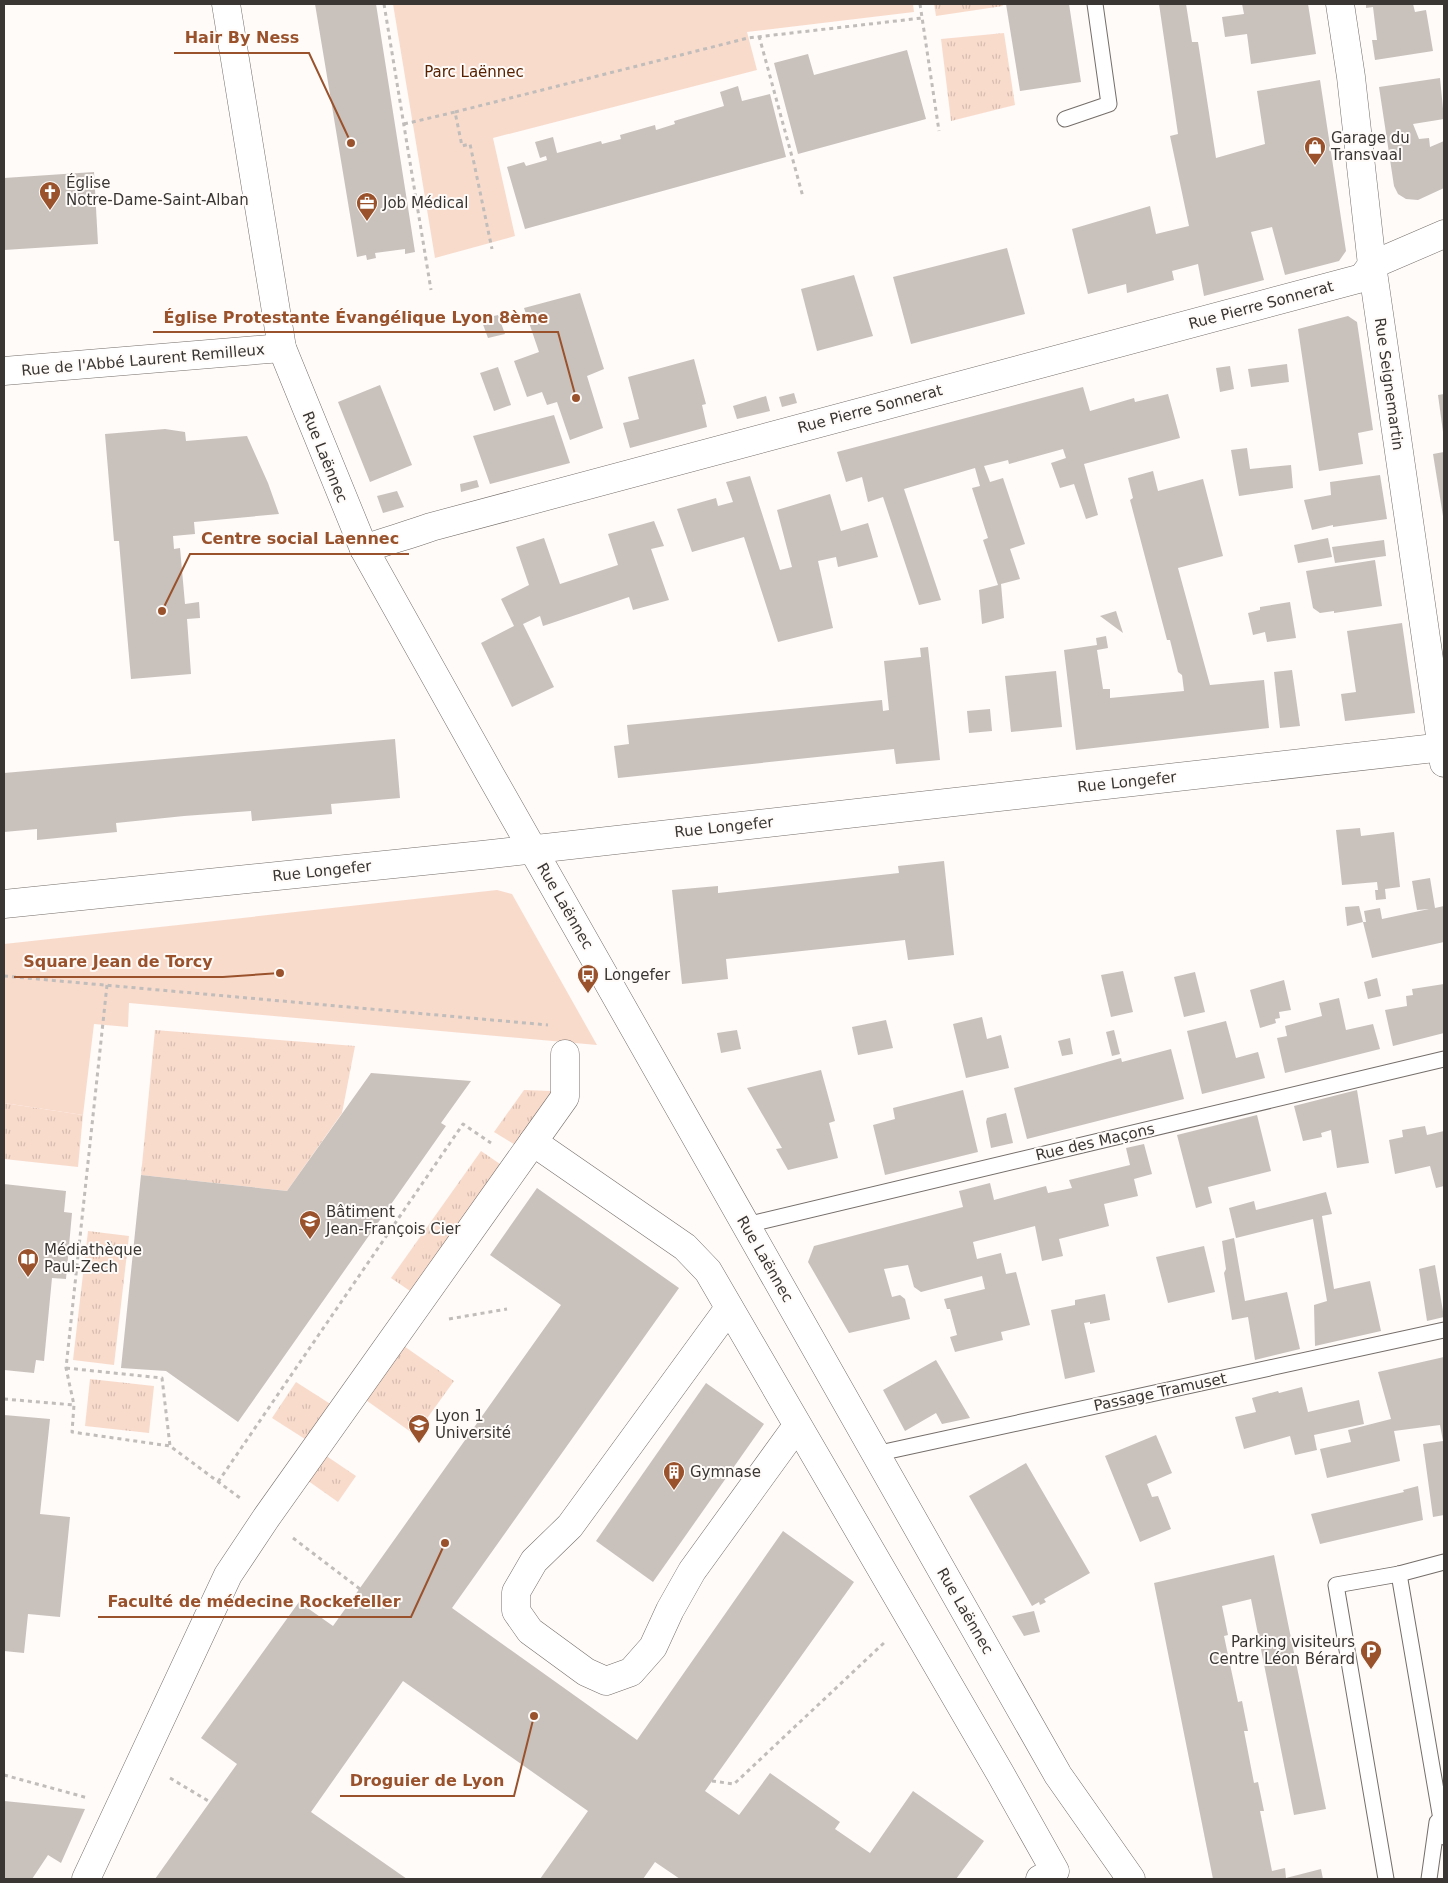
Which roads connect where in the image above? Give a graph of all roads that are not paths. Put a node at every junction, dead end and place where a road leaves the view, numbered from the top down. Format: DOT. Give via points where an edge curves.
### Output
graph roads {
  1 [pos="226,4"];
  2 [pos="1095,4"];
  3 [pos="1340,4"];
  4 [pos="1065,119"];
  5 [pos="1444,234"];
  6 [pos="1372,265"];
  7 [pos="282,348"];
  8 [pos="4,371"];
  9 [pos="364,549"];
  10 [pos="1443,752"];
  11 [pos="532,849"];
  12 [pos="4,904"];
  13 [pos="565,1054"];
  14 [pos="1444,1059"];
  15 [pos="526,1152"];
  16 [pos="746,1225"];
  17 [pos="729,1308"];
  18 [pos="1444,1330"];
  19 [pos="797,1426"];
  20 [pos="876,1454"];
  21 [pos="1444,1562"];
  22 [pos="1398,1574"];
  23 [pos="1439,1805"];
  24 [pos="1444,1837"];
  25 [pos="1052,1876"];
  26 [pos="86,1879"];
  27 [pos="1131,1879"];
  28 [pos="1386,1879"];
  29 [pos="1429,1879"];
  1 -- 7 [label="street, Rue Laënnec"];
  2 -- 4 [label="lane" via="1109,104"];
  3 -- 6 [label="street, Rue Seignemartin"];
  5 -- 6 [label="street, Rue Pierre Sonnerat"];
  6 -- 9 [label="street, Rue Pierre Sonnerat" via="1362,278 431,526"];
  6 -- 10 [label="street, Rue Seignemartin"];
  7 -- 8 [label="street, Rue de l'Abbé Laurent Remilleux"];
  7 -- 9 [label="street, Rue Laënnec"];
  9 -- 11 [label="street, Rue Laënnec"];
  10 -- 11 [label="street, Rue Longefer"];
  11 -- 12 [label="street, Rue Longefer"];
  11 -- 16 [label="street, Rue Laënnec"];
  13 -- 15 [label="street" via="565,1097"];
  14 -- 16 [label="lane, Rue des Maçons"];
  15 -- 17 [label="street" via="685,1247 708,1272"];
  15 -- 26 [label="street" via="228,1575"];
  16 -- 20 [label="street, Rue Laënnec"];
  17 -- 19 [label="street"];
  17 -- 19 [label="street" via="570,1526 534,1561 516,1592 516,1611 530,1631 586,1672 606,1680 631,1672 653,1647 692,1571"];
  18 -- 20 [label="lane, Passage Tramuset"];
  19 -- 25 [label="street" via="910,1619"];
  20 -- 27 [label="street, Rue Laënnec" via="1058,1774"];
  21 -- 22 [label="lane"];
  22 -- 23 [label="lane"];
  22 -- 28 [label="lane" via="1336,1585"];
  23 -- 24 [label="lane"];
  23 -- 29 [label="lane"];
}
